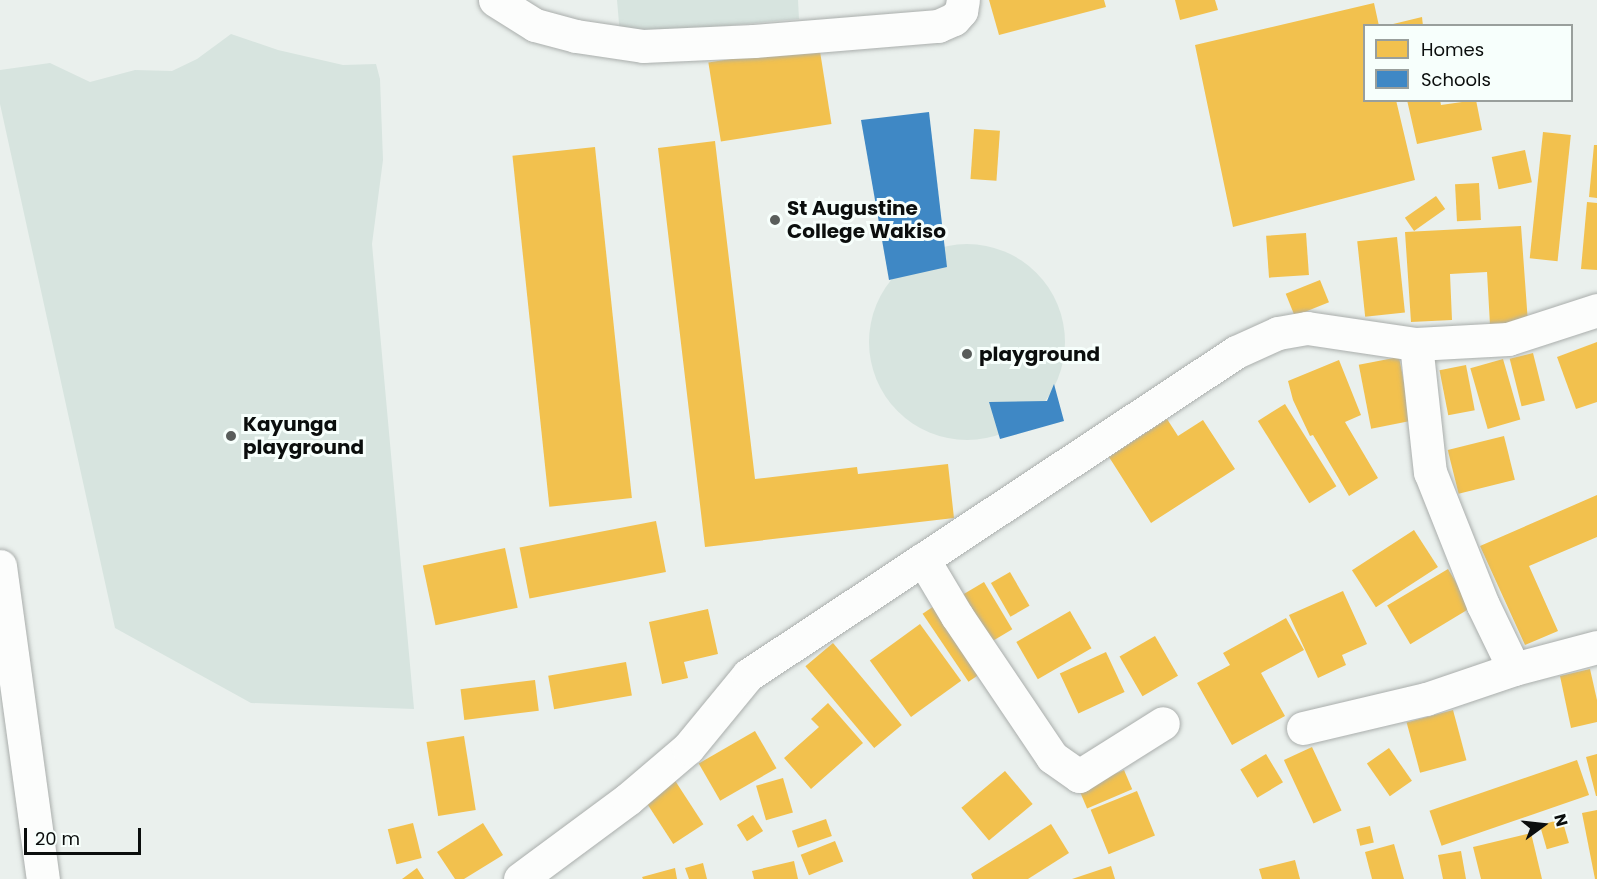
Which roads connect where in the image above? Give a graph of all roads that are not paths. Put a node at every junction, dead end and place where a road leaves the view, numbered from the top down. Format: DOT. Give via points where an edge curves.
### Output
graph roads {
  1 [pos="495,0"];
  2 [pos="963,0"];
  3 [pos="1597,310"];
  4 [pos="1416,344"];
  5 [pos="923,559"];
  6 [pos="0,567"];
  7 [pos="1597,647"];
  8 [pos="1514,669"];
  9 [pos="1163,723"];
  10 [pos="1303,728"];
  11 [pos="43,879"];
  12 [pos="520,879"];
  1 -- 2 [label="street" via="535,25 643,46 938,26 954,19"];
  3 -- 4 [label="street" via="1508,339"];
  4 -- 5 [label="street" via="1307,328 1278,333 1236,352"];
  4 -- 8 [label="street" via="1430,472 1483,605"];
  5 -- 9 [label="street" via="1052,758 1079,776"];
  5 -- 12 [label="street" via="748,675 688,748 628,799"];
  6 -- 11 [label="street"];
  7 -- 8 [label="street"];
  8 -- 10 [label="street" via="1426,699"];
}
